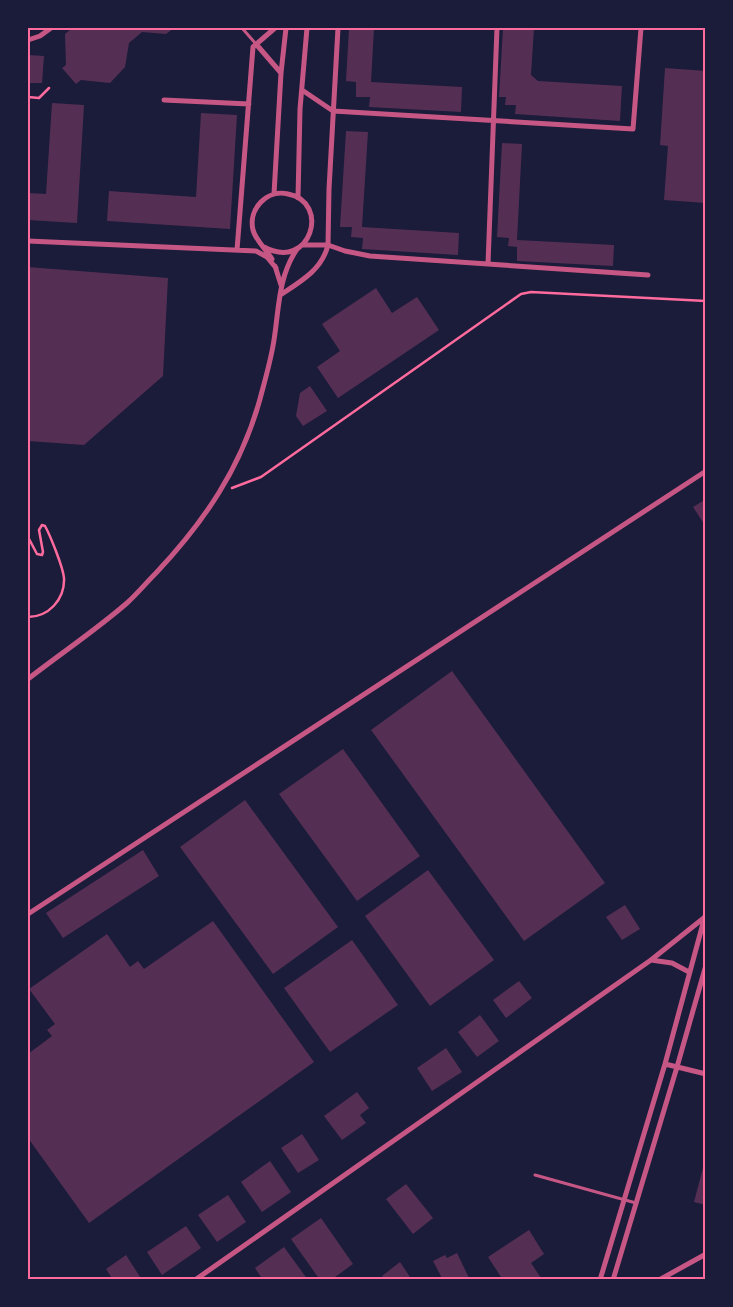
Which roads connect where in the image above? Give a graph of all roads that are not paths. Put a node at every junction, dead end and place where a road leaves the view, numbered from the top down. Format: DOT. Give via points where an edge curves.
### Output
graph roads {
  1 [pos="51,28"];
  2 [pos="242,28"];
  3 [pos="274,28"];
  4 [pos="286,28"];
  5 [pos="307,28"];
  6 [pos="338,28"];
  7 [pos="497,28"];
  8 [pos="641,28"];
  9 [pos="28,40"];
  10 [pos="256,44"];
  11 [pos="281,73"];
  12 [pos="302,90"];
  13 [pos="164,100"];
  14 [pos="249,104"];
  15 [pos="333,111"];
  16 [pos="493,122"];
  17 [pos="274,194"];
  18 [pos="298,198"];
  19 [pos="257,239"];
  20 [pos="28,241"];
  21 [pos="303,245"];
  22 [pos="328,245"];
  23 [pos="264,247"];
  24 [pos="297,249"];
  25 [pos="237,250"];
  26 [pos="246,250"];
  27 [pos="488,264"];
  28 [pos="276,268"];
  29 [pos="648,275"];
  30 [pos="281,285"];
  31 [pos="280,296"];
  32 [pos="706,471"];
  33 [pos="28,679"];
  34 [pos="28,914"];
  35 [pos="705,916"];
  36 [pos="651,960"];
  37 [pos="706,965"];
  38 [pos="689,972"];
  39 [pos="665,1064"];
  40 [pos="677,1067"];
  41 [pos="706,1074"];
  42 [pos="535,1176"];
  43 [pos="624,1200"];
  44 [pos="636,1203"];
  45 [pos="706,1254"];
  46 [pos="195,1280"];
  47 [pos="600,1280"];
  48 [pos="613,1280"];
  49 [pos="659,1280"];
  1 -- 9 [label="street"];
  2 -- 10 [label="lane"];
  3 -- 10 [label="street"];
  4 -- 11 [label="street"];
  5 -- 12 [label="street"];
  6 -- 15 [label="street"];
  7 -- 16 [label="street"];
  8 -- 16 [label="street" via="633,129"];
  10 -- 11 [label="street"];
  10 -- 14 [label="street" via="253,47"];
  11 -- 17 [label="street"];
  12 -- 15 [label="street"];
  12 -- 18 [label="street"];
  13 -- 14 [label="street"];
  14 -- 25 [label="street"];
  15 -- 16 [label="street"];
  15 -- 22 [label="street"];
  16 -- 27 [label="street"];
  17 -- 18 [label="street" via="291,194"];
  17 -- 19 [label="street" via="258,204 254,213 253,232"];
  18 -- 21 [label="street" via="305,203 312,220 312,229"];
  19 -- 23 [label="street"];
  19 -- 26 [label="street"];
  20 -- 25 [label="street"];
  21 -- 22 [label="street"];
  21 -- 24 [label="street"];
  22 -- 27 [label="street" via="370,256"];
  22 -- 31 [label="street" via="318,267"];
  23 -- 24 [label="street" via="280,253"];
  23 -- 28 [label="street"];
  24 -- 30 [label="street"];
  25 -- 26 [label="street"];
  26 -- 28 [label="street" via="267,257"];
  27 -- 29 [label="street"];
  28 -- 30 [label="street"];
  30 -- 31 [label="street"];
  31 -- 33 [label="street" via="274,341 259,403 237,462 200,522 127,603"];
  32 -- 34 [label="street"];
  35 -- 36 [label="street"];
  35 -- 38 [label="street"];
  36 -- 38 [label="street" via="672,963"];
  36 -- 46 [label="street"];
  37 -- 40 [label="street"];
  38 -- 39 [label="street"];
  39 -- 40 [label="street"];
  39 -- 43 [label="street"];
  40 -- 41 [label="street"];
  40 -- 44 [label="street"];
  42 -- 43 [label="lane"];
  43 -- 44 [label="lane"];
  43 -- 47 [label="street"];
  44 -- 48 [label="street"];
  45 -- 49 [label="street"];
}
